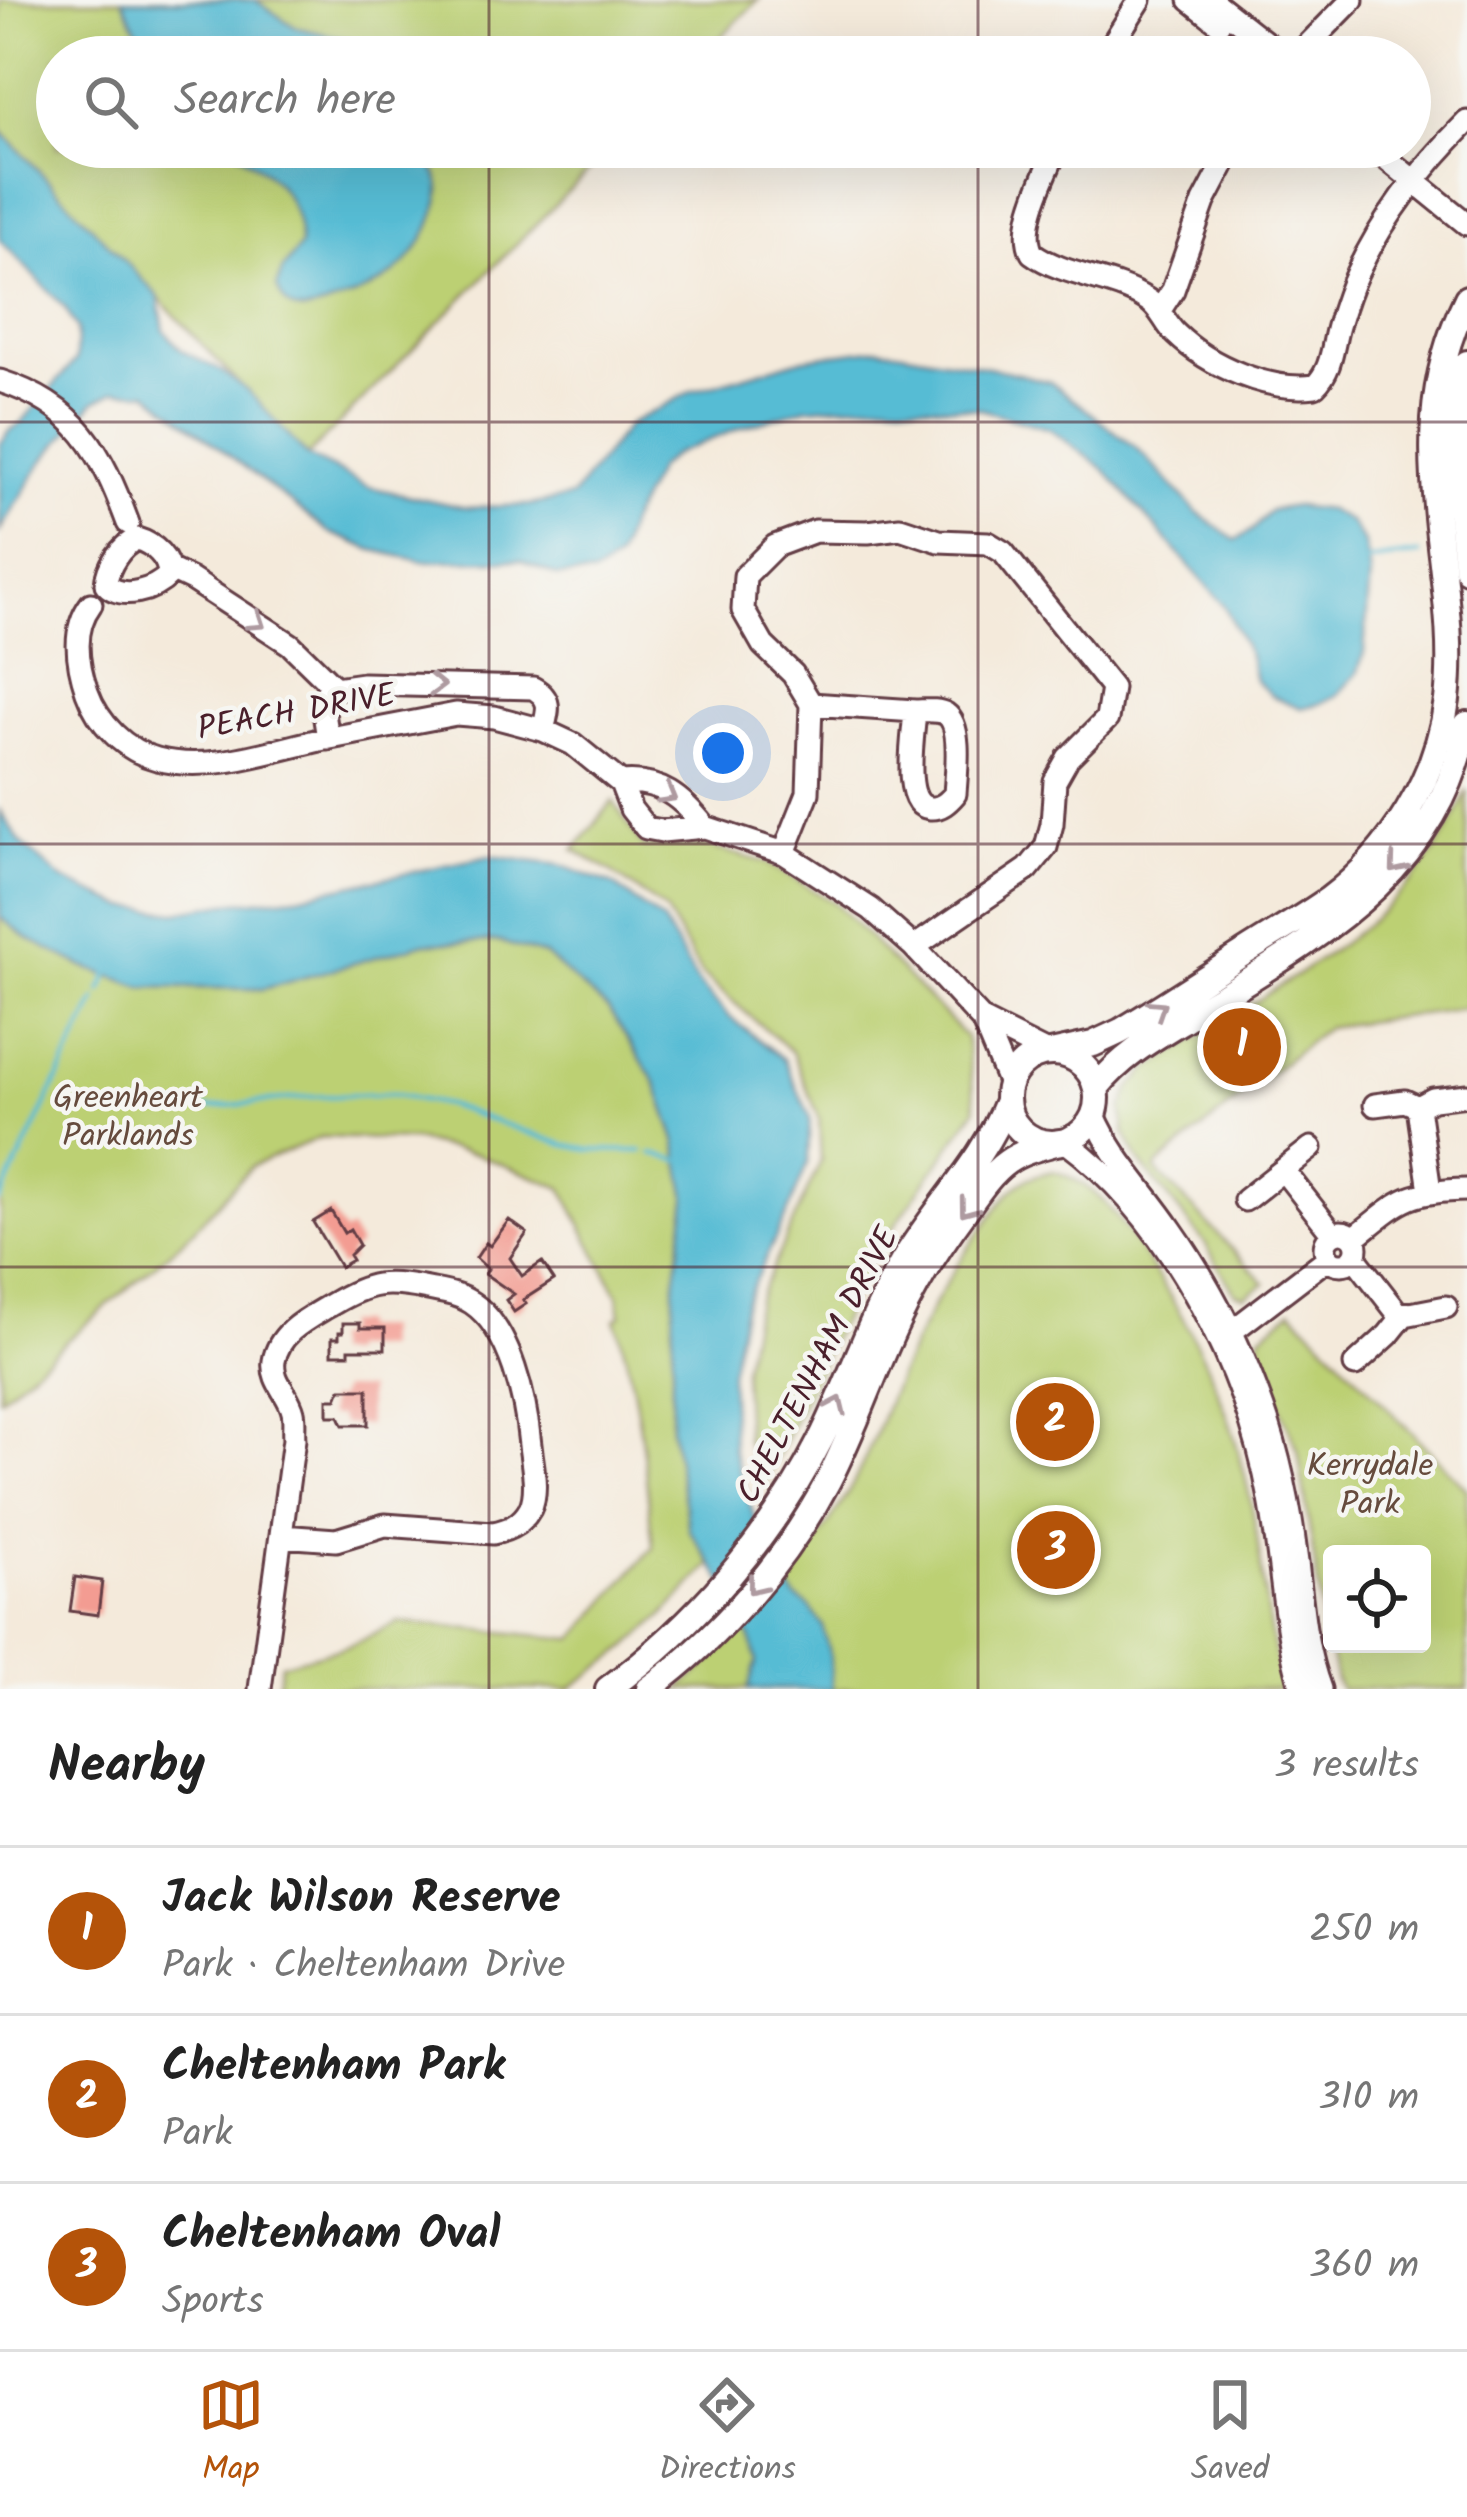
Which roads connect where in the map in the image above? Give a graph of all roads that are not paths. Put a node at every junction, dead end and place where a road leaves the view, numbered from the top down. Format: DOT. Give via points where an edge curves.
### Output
graph roads {
  1 [pos="1140,0"];
  2 [pos="1190,0"];
  3 [pos="1211,0"];
  4 [pos="1352,0"];
  5 [pos="1117,36"];
  6 [pos="1235,36"];
  7 [pos="1257,36"];
  8 [pos="1316,36"];
  9 [pos="1467,122"];
  10 [pos="1431,162"];
  11 [pos="1049,168"];
  12 [pos="1222,168"];
  13 [pos="1405,168"];
  14 [pos="1411,168"];
  15 [pos="1425,168"];
  16 [pos="1418,176"];
  17 [pos="1467,205"];
  18 [pos="1467,224"];
  19 [pos="1467,298"];
  20 [pos="1160,310"];
  21 [pos="1467,363"];
  22 [pos="8,384"];
  23 [pos="132,536"];
  24 [pos="169,569"];
  25 [pos="1467,570"];
  26 [pos="111,586"];
  27 [pos="335,688"];
  28 [pos="812,704"];
  29 [pos="915,710"];
  30 [pos="1467,724"];
  31 [pos="543,730"];
  32 [pos="328,739"];
  33 [pos="621,783"];
  34 [pos="705,827"];
  35 [pos="784,853"];
  36 [pos="914,947"];
  37 [pos="983,1021"];
  38 [pos="1049,1053"];
  39 [pos="1096,1088"];
  40 [pos="1008,1093"];
  41 [pos="1467,1095"];
  42 [pos="1375,1105"];
  43 [pos="1418,1107"];
  44 [pos="1094,1114"];
  45 [pos="1062,1142"];
  46 [pos="1311,1148"];
  47 [pos="1283,1170"];
  48 [pos="1467,1190"];
  49 [pos="1430,1191"];
  50 [pos="1245,1200"];
  51 [pos="1347,1243"];
  52 [pos="1446,1307"];
  53 [pos="1404,1315"];
  54 [pos="1225,1336"];
  55 [pos="1355,1365"];
  56 [pos="281,1536"];
  57 [pos="260,1689"];
  58 [pos="608,1689"];
  59 [pos="649,1689"];
  60 [pos="1302,1689"];
  61 [pos="1320,1689"];
  1 -- 5 [label="street"];
  2 -- 6 [label="street"];
  3 -- 7 [label="street"];
  4 -- 8 [label="street"];
  9 -- 10 [label="street"];
  11 -- 20 [label="street" via="1026,235 1030,250"];
  12 -- 20 [label="street"];
  13 -- 16 [label="street"];
  14 -- 16 [label="street"];
  15 -- 16 [label="street"];
  16 -- 17 [label="street"];
  16 -- 18 [label="street"];
  16 -- 20 [label="street" via="1364,260 1315,386 1232,372 1181,339"];
  38 -- 19 [label="main road, one-way" via="1121,1031 1328,899 1414,800 1447,702 1432,423 1450,334"];
  21 -- 25 [label="main road" via="1456,452"];
  22 -- 23 [label="street" via="76,424 101,460"];
  23 -- 24 [label="street"];
  23 -- 26 [label="street"];
  24 -- 26 [label="street, PEACH DRIVE" via="157,586"];
  24 -- 27 [label="street, one-way" via="290,644"];
  26 -- 32 [label="street, PEACH DRIVE" via="91,604 77,642 87,692 110,730 137,751 187,764"];
  27 -- 31 [label="street, one-way" via="533,688 548,700"];
  27 -- 32 [label="street" via="323,701"];
  28 -- 29 [label="street"];
  28 -- 35 [label="street" via="808,793"];
  28 -- 36 [label="street" via="743,610 745,576 775,546 815,531 900,528 939,541 988,543 1112,688 1107,719 1055,781 1046,847 1028,869"];
  30 -- 39 [label="main road, one-way" via="1433,815 1367,898 1130,1052"];
  31 -- 32 [label="street, PEACH DRIVE" via="456,714"];
  31 -- 33 [label="street, PEACH DRIVE"];
  33 -- 34 [label="street, PEACH DRIVE, one-way" via="664,788"];
  33 -- 34 [label="street, PEACH DRIVE" via="646,828"];
  34 -- 35 [label="street, PEACH DRIVE"];
  35 -- 36 [label="street, PEACH DRIVE"];
  36 -- 37 [label="street, PEACH DRIVE"];
  37 -- 38 [label="street, PEACH DRIVE"];
  37 -- 40 [label="street, PEACH DRIVE"];
  38 -- 39 [label="main road" via="1077,1060"];
  38 -- 40 [label="main road" via="1021,1065"];
  39 -- 44 [label="main road"];
  40 -- 45 [label="main road" via="1023,1133"];
  58 -- 40 [label="main road, CHELTENHAM DRIVE, one-way" via="695,1614 782,1508 893,1280 986,1147"];
  41 -- 43 [label="street"];
  42 -- 43 [label="street"];
  43 -- 49 [label="street"];
  44 -- 45 [label="main road"];
  44 -- 54 [label="street" via="1110,1150 1188,1253"];
  45 -- 54 [label="street" via="1106,1173"];
  45 -- 59 [label="main road, CHELTENHAM DRIVE, one-way" via="1007,1162 975,1197 910,1296 847,1443 798,1531 708,1638"];
  46 -- 47 [label="street"];
  47 -- 50 [label="street"];
  47 -- 51 [label="street"];
  48 -- 49 [label="street"];
  49 -- 51 [label="street" via="1399,1202"];
  51 -- 53 [label="street" via="1389,1306"];
  51 -- 54 [label="street" via="1325,1247 1328,1258"];
  52 -- 53 [label="street"];
  53 -- 55 [label="street"];
  54 -- 60 [label="street" via="1263,1466"];
  54 -- 61 [label="street" via="1259,1397 1281,1466"];
  56 -- 56 [label="street" via="337,1540 385,1525 493,1533 522,1521 535,1492 525,1405 502,1342 476,1306 447,1293 376,1283 293,1328 274,1361 293,1408"];
  56 -- 57 [label="street"];
}
